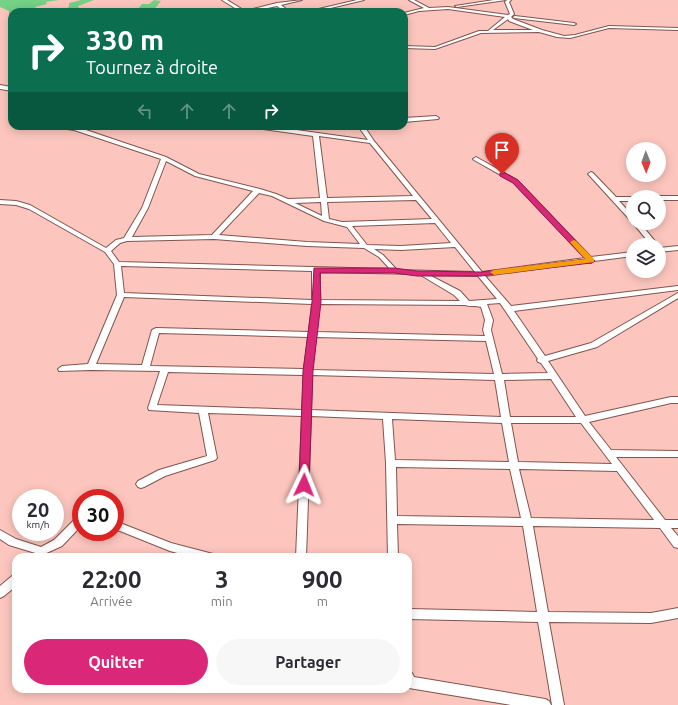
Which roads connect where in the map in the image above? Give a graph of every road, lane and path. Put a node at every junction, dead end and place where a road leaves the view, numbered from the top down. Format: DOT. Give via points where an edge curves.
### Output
graph roads {
  1 [pos="224,0"];
  2 [pos="300,0"];
  3 [pos="362,0"];
  4 [pos="411,0"];
  5 [pos="504,0"];
  6 [pos="509,0"];
  7 [pos="356,1"];
  8 [pos="277,4"];
  9 [pos="238,8"];
  10 [pos="261,8"];
  11 [pos="282,8"];
  12 [pos="325,8"];
  13 [pos="448,8"];
  14 [pos="428,10"];
  15 [pos="408,13"];
  16 [pos="507,16"];
  17 [pos="574,24"];
  18 [pos="678,29"];
  19 [pos="490,31"];
  20 [pos="544,31"];
  21 [pos="408,48"];
  22 [pos="436,118"];
  23 [pos="408,120"];
  24 [pos="86,130"];
  25 [pos="286,130"];
  26 [pos="364,130"];
  27 [pos="316,134"];
  28 [pos="372,142"];
  29 [pos="164,158"];
  30 [pos="476,160"];
  31 [pos="591,174"];
  32 [pos="258,190"];
  33 [pos="418,198"];
  34 [pos="666,198"];
  35 [pos="678,198"];
  36 [pos="614,199"];
  37 [pos="626,199"];
  38 [pos="324,200"];
  39 [pos="286,201"];
  40 [pos="0,202"];
  41 [pos="626,212"];
  42 [pos="326,220"];
  43 [pos="436,221"];
  44 [pos="341,224"];
  45 [pos="642,230"];
  46 [pos="214,237"];
  47 [pos="649,238"];
  48 [pos="127,239"];
  49 [pos="365,246"];
  50 [pos="456,246"];
  51 [pos="678,248"];
  52 [pos="666,249"];
  53 [pos="106,251"];
  54 [pos="626,255"];
  55 [pos="591,261"];
  56 [pos="117,264"];
  57 [pos="316,270"];
  58 [pos="394,270"];
  59 [pos="417,273"];
  60 [pos="481,274"];
  61 [pos="678,288"];
  62 [pos="121,295"];
  63 [pos="678,295"];
  64 [pos="502,301"];
  65 [pos="316,302"];
  66 [pos="472,303"];
  67 [pos="509,310"];
  68 [pos="313,335"];
  69 [pos="490,339"];
  70 [pos="541,360"];
  71 [pos="91,368"];
  72 [pos="145,368"];
  73 [pos="62,369"];
  74 [pos="166,369"];
  75 [pos="308,371"];
  76 [pos="552,376"];
  77 [pos="499,377"];
  78 [pos="678,400"];
  79 [pos="203,410"];
  80 [pos="307,413"];
  81 [pos="387,415"];
  82 [pos="506,420"];
  83 [pos="583,420"];
  84 [pos="609,453"];
  85 [pos="678,454"];
  86 [pos="391,463"];
  87 [pos="514,466"];
  88 [pos="621,468"];
  89 [pos="141,484"];
  90 [pos="392,520"];
  91 [pos="527,522"];
  92 [pos="664,524"];
  93 [pos="678,524"];
  94 [pos="72,528"];
  95 [pos="124,529"];
  96 [pos="0,534"];
  97 [pos="58,543"];
  98 [pos="678,544"];
  99 [pos="47,553"];
  100 [pos="193,553"];
  101 [pos="301,553"];
  102 [pos="393,553"];
  103 [pos="12,582"];
  104 [pos="0,593"];
  105 [pos="678,613"];
  106 [pos="412,614"];
  107 [pos="544,617"];
  108 [pos="412,683"];
  109 [pos="545,705"];
  110 [pos="558,705"];
  1 -- 9 [label="street"];
  2 -- 8 [label="street"];
  3 -- 7 [label="street"];
  4 -- 14 [label="street"];
  5 -- 13 [label="street"];
  6 -- 16 [label="street" via="507,2 512,14"];
  7 -- 12 [label="street"];
  8 -- 10 [label="street"];
  8 -- 11 [label="street"];
  13 -- 14 [label="street"];
  13 -- 16 [label="street"];
  14 -- 15 [label="street"];
  16 -- 17 [label="street"];
  16 -- 19 [label="street"];
  16 -- 20 [label="street" via="511,20"];
  18 -- 20 [label="street" via="609,27 564,38"];
  19 -- 20 [label="street"];
  19 -- 21 [label="street" via="435,48"];
  22 -- 23 [label="street"];
  24 -- 29 [label="street"];
  25 -- 27 [label="street"];
  26 -- 28 [label="street"];
  27 -- 28 [label="street"];
  27 -- 38 [label="street"];
  28 -- 33 [label="street"];
  29 -- 32 [label="street" via="196,175"];
  29 -- 48 [label="street" via="145,208"];
  30 -- 55 [label="street" via="515,182"];
  31 -- 36 [label="street"];
  32 -- 39 [label="street"];
  32 -- 46 [label="street"];
  33 -- 38 [label="street"];
  33 -- 43 [label="street"];
  34 -- 35 [label="street"];
  36 -- 37 [label="street"];
  36 -- 41 [label="street"];
  38 -- 39 [label="street"];
  38 -- 42 [label="street"];
  39 -- 42 [label="street"];
  40 -- 53 [label="street" via="11,201 31,208"];
  42 -- 44 [label="street"];
  43 -- 44 [label="street"];
  43 -- 50 [label="street"];
  44 -- 49 [label="street" via="349,226"];
  45 -- 47 [label="street"];
  46 -- 48 [label="street"];
  46 -- 49 [label="street"];
  48 -- 53 [label="street" via="118,241"];
  49 -- 50 [label="street"];
  49 -- 58 [label="street" via="381,256"];
  50 -- 60 [label="street"];
  51 -- 52 [label="street"];
  53 -- 56 [label="street"];
  54 -- 55 [label="street"];
  55 -- 60 [label="street"];
  56 -- 57 [label="street"];
  56 -- 62 [label="street"];
  57 -- 58 [label="street"];
  57 -- 65 [label="street"];
  58 -- 59 [label="street"];
  59 -- 60 [label="street"];
  59 -- 66 [label="street"];
  60 -- 64 [label="street"];
  61 -- 67 [label="street"];
  62 -- 65 [label="street"];
  62 -- 71 [label="street"];
  63 -- 70 [label="street" via="594,345"];
  64 -- 66 [label="street"];
  64 -- 67 [label="street"];
  65 -- 66 [label="street"];
  65 -- 68 [label="street"];
  66 -- 69 [label="street" via="484,306"];
  67 -- 70 [label="street"];
  68 -- 69 [label="street"];
  68 -- 72 [label="street" via="156,330"];
  68 -- 75 [label="street"];
  69 -- 77 [label="street"];
  70 -- 76 [label="street"];
  71 -- 72 [label="street"];
  71 -- 73 [label="street"];
  72 -- 74 [label="street"];
  74 -- 75 [label="street"];
  74 -- 79 [label="street" via="152,408"];
  75 -- 77 [label="street"];
  75 -- 80 [label="street"];
  76 -- 77 [label="street"];
  76 -- 83 [label="street"];
  77 -- 82 [label="street"];
  78 -- 83 [label="street"];
  79 -- 80 [label="street"];
  79 -- 89 [label="street" via="212,458 162,474"];
  80 -- 81 [label="street"];
  80 -- 101 [label="street"];
  81 -- 82 [label="street"];
  81 -- 86 [label="street"];
  82 -- 83 [label="street"];
  82 -- 87 [label="street"];
  83 -- 84 [label="street"];
  84 -- 85 [label="street"];
  84 -- 88 [label="street"];
  86 -- 87 [label="street"];
  86 -- 90 [label="street"];
  87 -- 88 [label="street"];
  87 -- 91 [label="street"];
  88 -- 92 [label="street"];
  90 -- 91 [label="street"];
  90 -- 102 [label="street"];
  91 -- 92 [label="street"];
  91 -- 107 [label="street"];
  92 -- 93 [label="street"];
  92 -- 98 [label="street"];
  94 -- 97 [label="street"];
  95 -- 100 [label="street" via="170,547"];
  96 -- 97 [label="street" via="13,542 42,550"];
  97 -- 99 [label="street"];
  103 -- 104 [label="street"];
  105 -- 107 [label="street" via="651,618"];
  106 -- 107 [label="street"];
  107 -- 110 [label="street"];
  108 -- 109 [label="street"];
}
